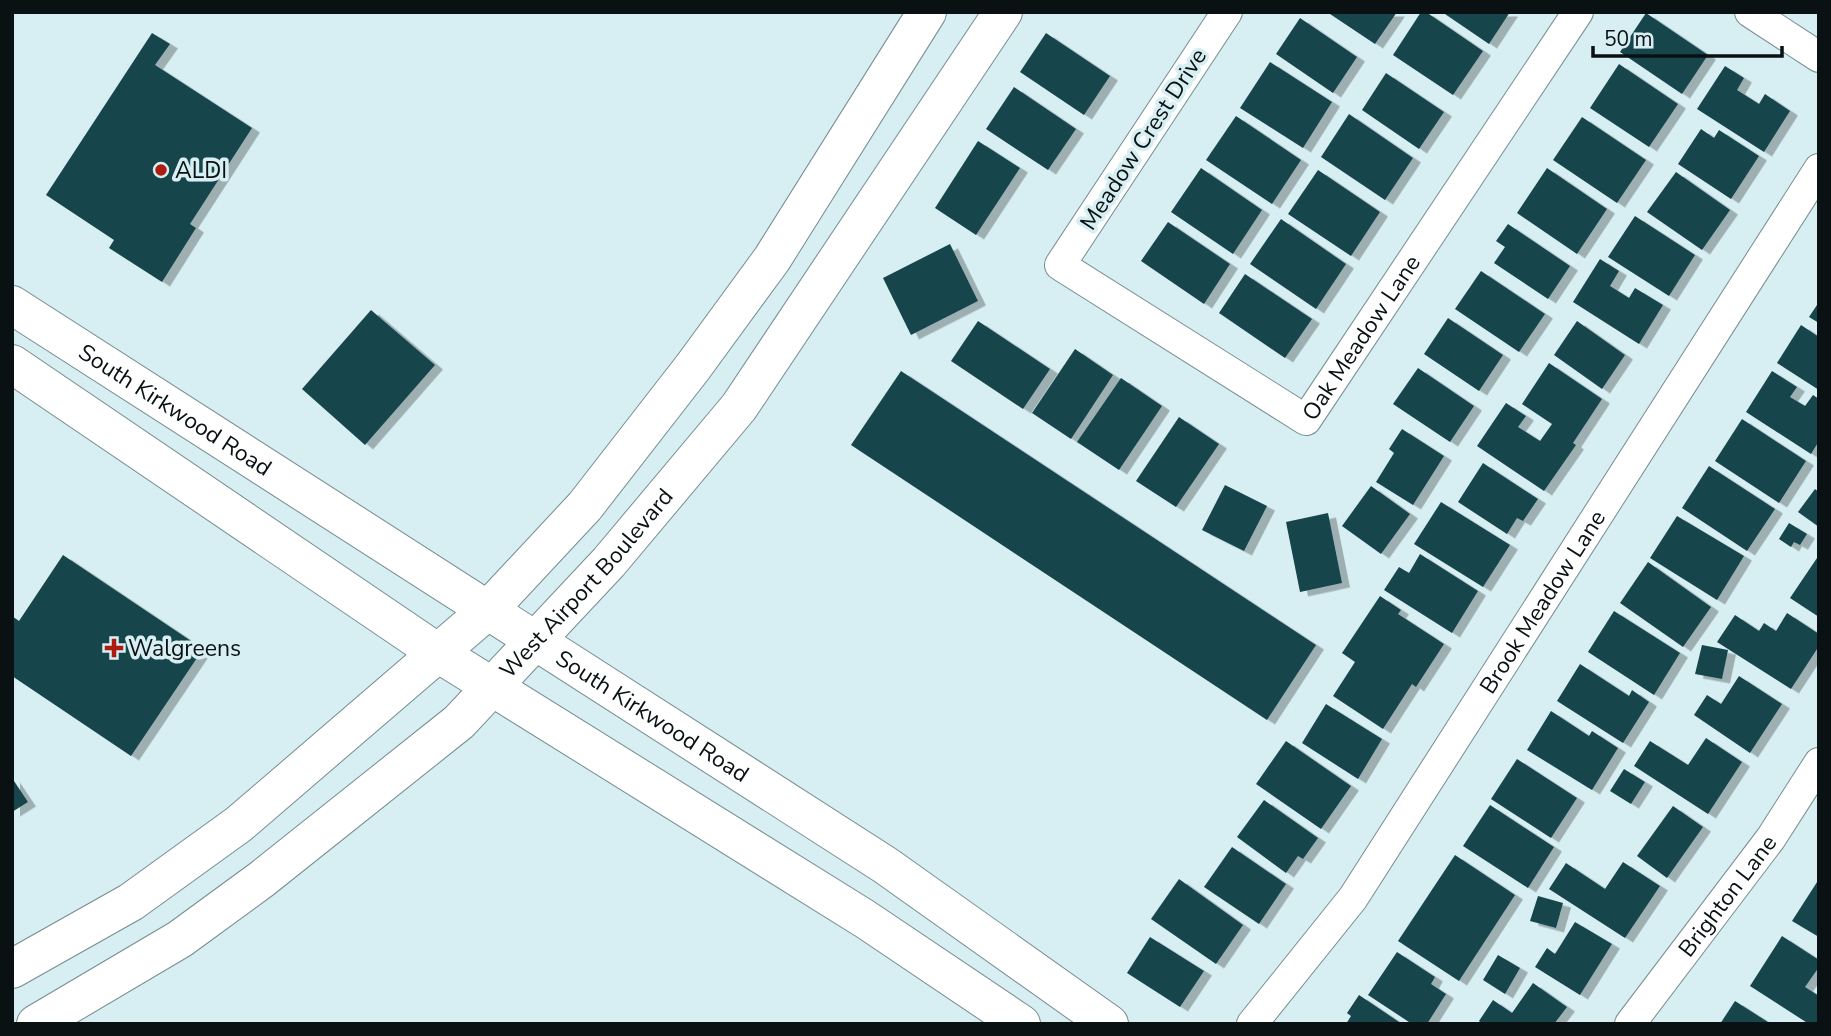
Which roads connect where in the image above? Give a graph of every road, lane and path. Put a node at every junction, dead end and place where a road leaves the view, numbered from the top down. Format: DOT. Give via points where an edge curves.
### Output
graph roads {
  1 [pos="927,12"];
  2 [pos="1003,12"];
  3 [pos="1227,12"];
  4 [pos="1578,12"];
  5 [pos="1750,12"];
  6 [pos="1819,57"];
  7 [pos="1819,169"];
  8 [pos="1060,265"];
  9 [pos="12,305"];
  10 [pos="12,364"];
  11 [pos="113,370"];
  12 [pos="85,414"];
  13 [pos="488,610"];
  14 [pos="533,641"];
  15 [pos="438,653"];
  16 [pos="490,686"];
  17 [pos="1819,763"];
  18 [pos="77,933"];
  19 [pos="12,969"];
  20 [pos="108,982"];
  21 [pos="36,1024"];
  22 [pos="1021,1024"];
  23 [pos="1109,1024"];
  24 [pos="1252,1024"];
  25 [pos="1630,1024"];
  1 -- 13 [label="main road" via="757,280 585,506"];
  2 -- 14 [label="main road, West Airport Boulevard" via="738,407 609,562"];
  3 -- 8 [label="street, Meadow Crest Drive"];
  4 -- 8 [label="street, Oak Meadow Lane" via="1306,420"];
  5 -- 6 [label="street"];
  7 -- 24 [label="street, Brook Meadow Lane" via="1353,898"];
  9 -- 11 [label="main road, South Kirkwood Road"];
  10 -- 12 [label="main road"];
  11 -- 12 [label="main road"];
  11 -- 13 [label="main road, South Kirkwood Road"];
  12 -- 15 [label="main road"];
  13 -- 14 [label="main road, South Kirkwood Road"];
  13 -- 15 [label="main road"];
  14 -- 16 [label="main road, West Airport Boulevard"];
  14 -- 23 [label="main road, South Kirkwood Road" via="885,865"];
  15 -- 16 [label="main road"];
  15 -- 18 [label="main road" via="239,824 131,902"];
  16 -- 20 [label="main road, West Airport Boulevard" via="459,722 262,879 180,939"];
  16 -- 22 [label="main road" via="865,919"];
  17 -- 25 [label="street, Brighton Lane" via="1771,838"];
  18 -- 19 [label="main road"];
  18 -- 20 [label="main road"];
  20 -- 21 [label="main road, West Airport Boulevard"];
}
